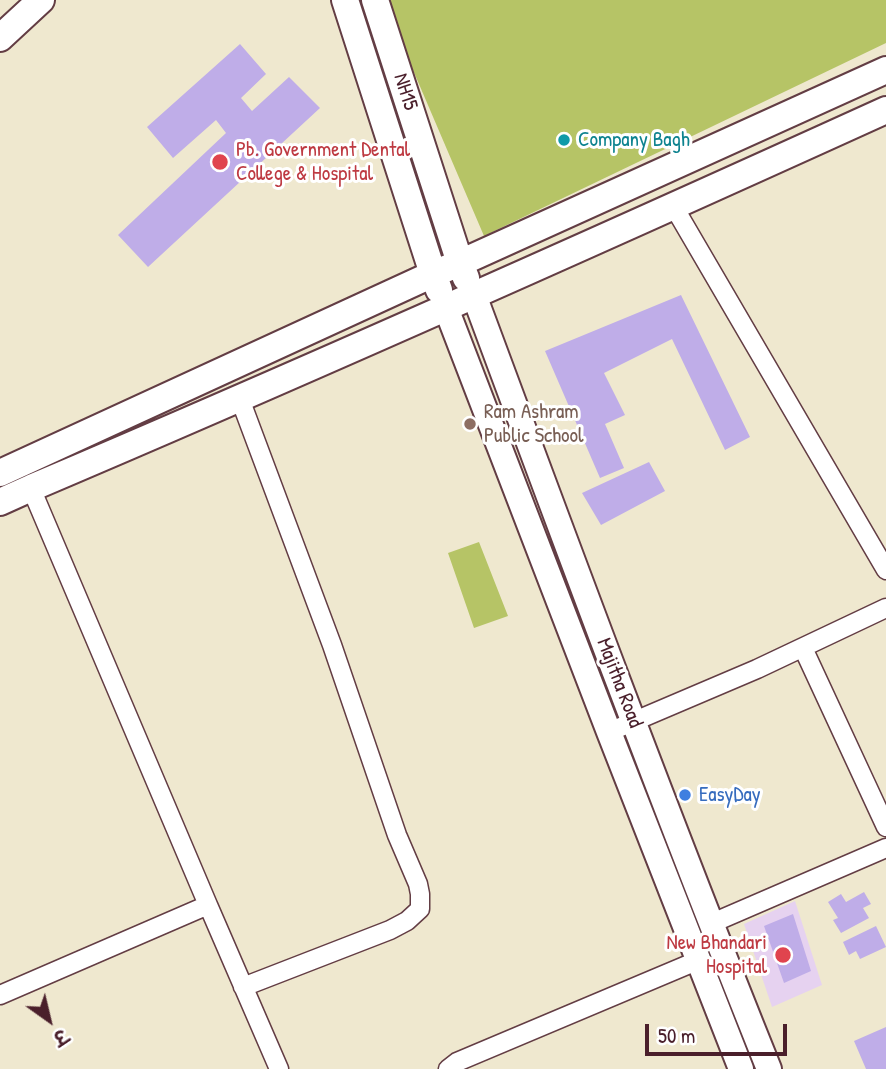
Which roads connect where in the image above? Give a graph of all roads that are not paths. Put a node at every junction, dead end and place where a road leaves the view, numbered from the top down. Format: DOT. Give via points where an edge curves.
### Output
graph roads {
  1 [pos="41,0"];
  2 [pos="345,0"];
  3 [pos="375,0"];
  4 [pos="0,38"];
  5 [pos="886,69"];
  6 [pos="886,110"];
  7 [pos="674,207"];
  8 [pos="460,264"];
  9 [pos="433,274"];
  10 [pos="474,295"];
  11 [pos="446,308"];
  12 [pos="240,399"];
  13 [pos="0,473"];
  14 [pos="31,488"];
  15 [pos="0,502"];
  16 [pos="886,569"];
  17 [pos="886,608"];
  18 [pos="803,648"];
  19 [pos="633,722"];
  20 [pos="609,732"];
  21 [pos="886,827"];
  22 [pos="886,848"];
  23 [pos="208,905"];
  24 [pos="710,924"];
  25 [pos="699,960"];
  26 [pos="243,987"];
  27 [pos="0,995"];
  28 [pos="279,1069"];
  29 [pos="448,1069"];
  30 [pos="741,1069"];
  31 [pos="769,1069"];
  1 -- 4 [label="main road"];
  2 -- 9 [label="main road"];
  3 -- 8 [label="main road, NH15"];
  5 -- 8 [label="main road"];
  6 -- 7 [label="main road"];
  7 -- 10 [label="main road"];
  7 -- 16 [label="street"];
  8 -- 9 [label="main road"];
  8 -- 10 [label="main road, NH15"];
  9 -- 11 [label="main road"];
  9 -- 13 [label="main road"];
  10 -- 11 [label="main road"];
  10 -- 19 [label="main road, Majitha Road"];
  11 -- 12 [label="main road"];
  11 -- 20 [label="main road, Majitha Road"];
  12 -- 14 [label="main road"];
  12 -- 26 [label="street" via="420,894 420,909 407,921"];
  14 -- 15 [label="main road"];
  14 -- 23 [label="street"];
  17 -- 18 [label="street"];
  18 -- 19 [label="street"];
  18 -- 21 [label="street"];
  19 -- 20 [label="street"];
  19 -- 24 [label="main road, Majitha Road"];
  20 -- 25 [label="main road, Majitha Road"];
  22 -- 24 [label="street"];
  23 -- 26 [label="street"];
  23 -- 27 [label="street"];
  24 -- 31 [label="main road, Majitha Road"];
  25 -- 29 [label="street"];
  25 -- 30 [label="main road, Majitha Road"];
  26 -- 28 [label="street"];
}
